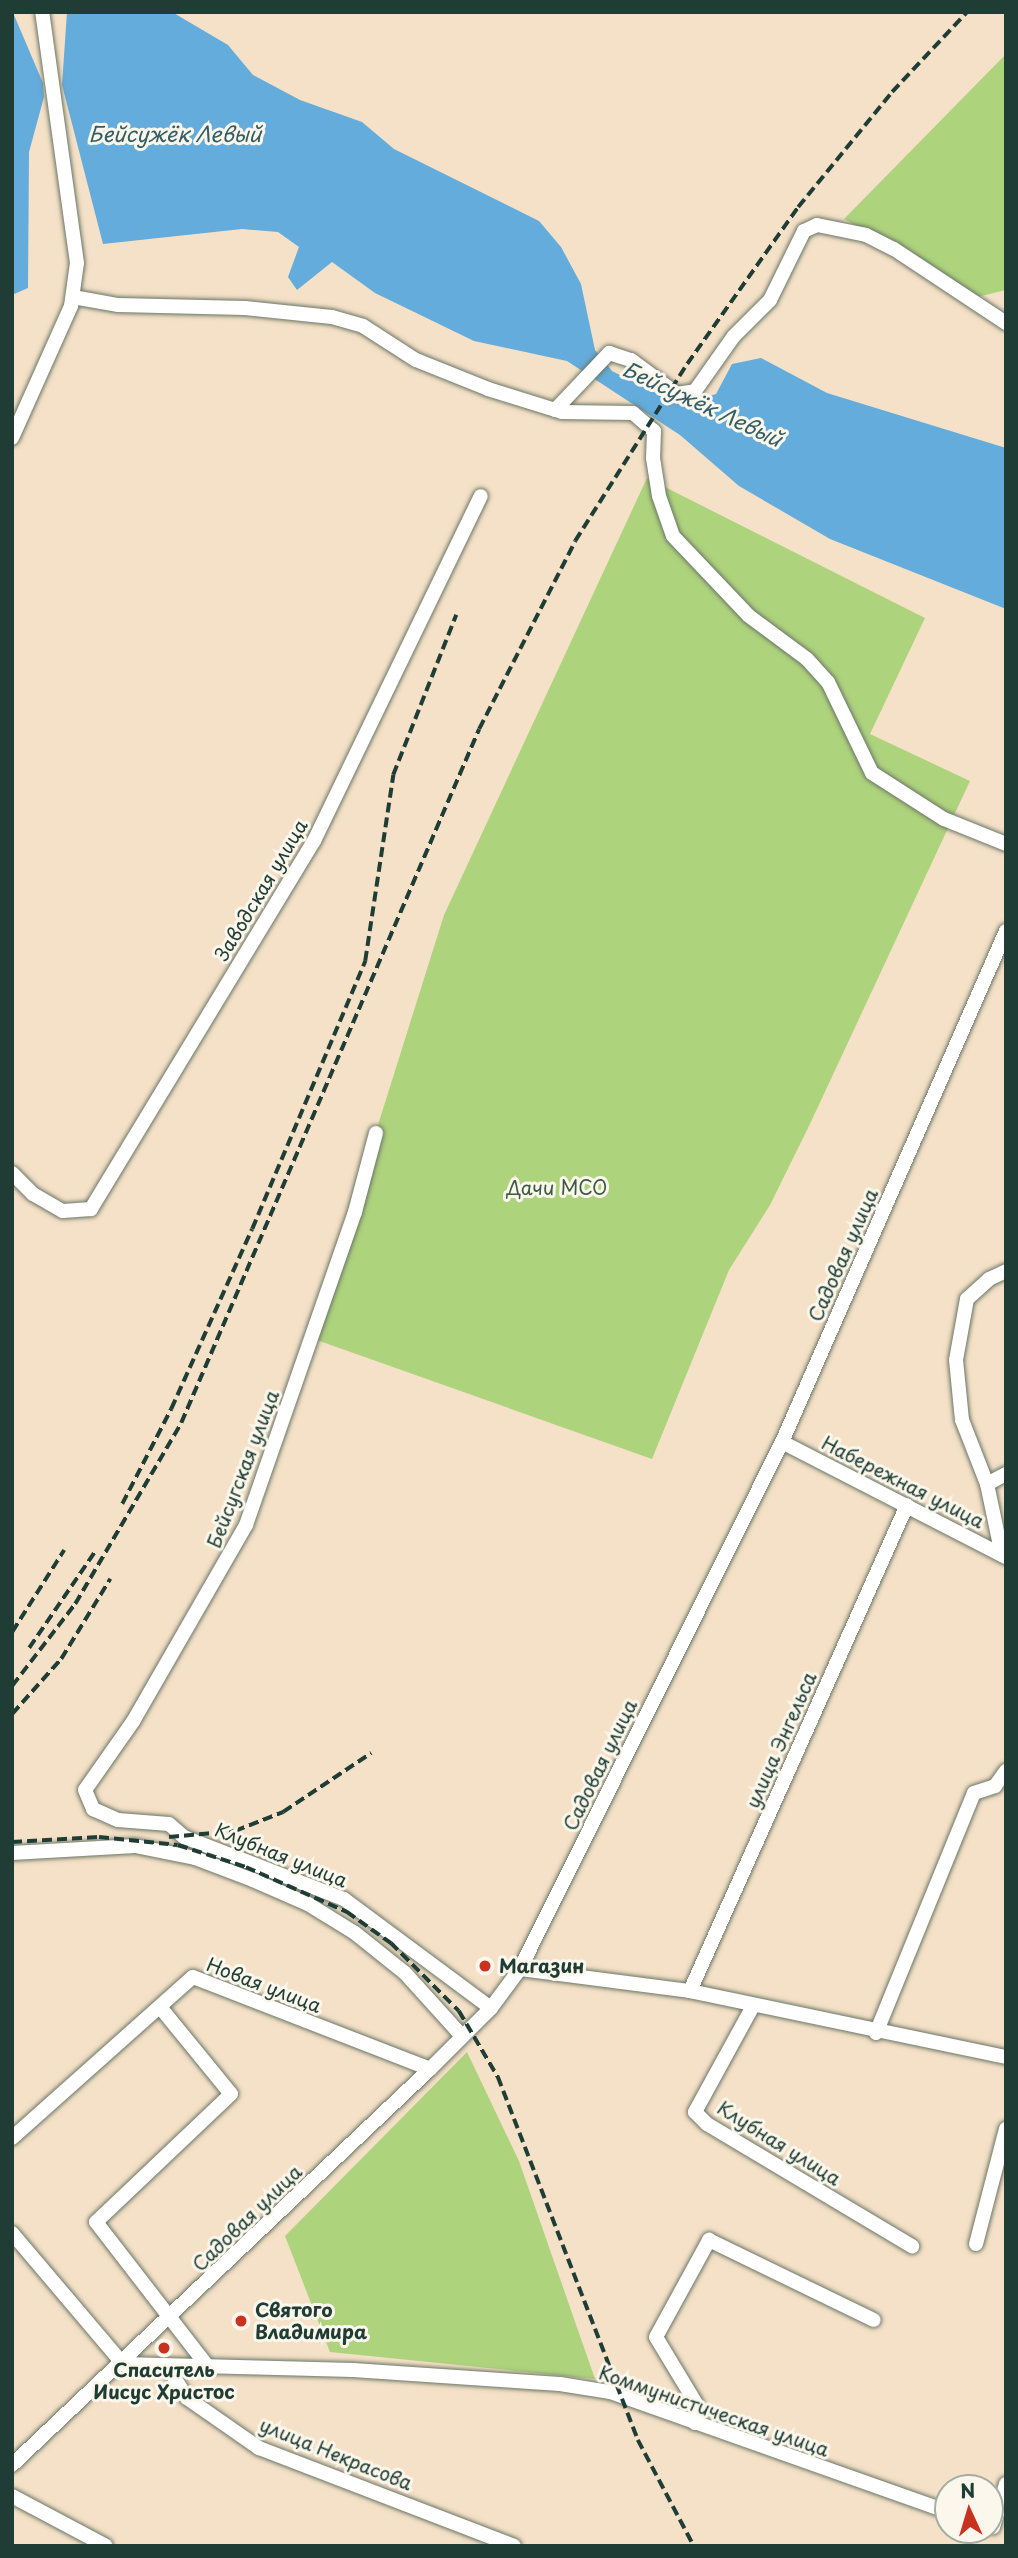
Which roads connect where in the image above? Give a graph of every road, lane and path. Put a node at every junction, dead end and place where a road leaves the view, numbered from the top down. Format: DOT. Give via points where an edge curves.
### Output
graph roads {
  1 [pos="43,12"];
  2 [pos="73,297"];
  3 [pos="1006,323"];
  4 [pos="555,410"];
  5 [pos="12,438"];
  6 [pos="481,496"];
  7 [pos="1006,844"];
  8 [pos="1006,931"];
  9 [pos="376,1133"];
  10 [pos="12,1173"];
  11 [pos="1006,1271"];
  12 [pos="782,1442"];
  13 [pos="1006,1474"];
  14 [pos="987,1484"];
  15 [pos="907,1505"];
  16 [pos="1003,1549"];
  17 [pos="1006,1771"];
  18 [pos="85,1790"];
  19 [pos="12,1853"];
  20 [pos="520,1969"];
  21 [pos="690,1991"];
  22 [pos="753,2006"];
  23 [pos="160,2007"];
  24 [pos="491,2008"];
  25 [pos="876,2033"];
  26 [pos="462,2036"];
  27 [pos="1006,2057"];
  28 [pos="430,2069"];
  29 [pos="1006,2129"];
  30 [pos="12,2138"];
  31 [pos="15,2240"];
  32 [pos="976,2244"];
  33 [pos="912,2246"];
  34 [pos="169,2320"];
  35 [pos="874,2320"];
  36 [pos="123,2364"];
  37 [pos="167,2366"];
  38 [pos="209,2368"];
  39 [pos="695,2423"];
  40 [pos="12,2465"];
  41 [pos="12,2496"];
  42 [pos="934,2507"];
  43 [pos="106,2546"];
  44 [pos="514,2546"];
  1 -- 2 [label="street" via="77,263"];
  2 -- 4 [label="street" via="118,305 245,308 332,317 363,326 449,375"];
  2 -- 5 [label="street"];
  3 -- 4 [label="street" via="894,249 866,235 817,225 804,231 770,300 734,337 695,391 677,394 631,360 609,353"];
  4 -- 7 [label="street" via="632,413 654,431 659,496 673,536 749,616 807,659 828,682 872,774 944,819"];
  6 -- 10 [label="street, Заводская улица" via="314,841 91,1209 64,1211 33,1194"];
  8 -- 12 [label="street, Садовая улица"];
  9 -- 18 [label="street, Бейсугская улица" via="355,1212 246,1525 134,1720"];
  11 -- 14 [label="street" via="967,1299 956,1360 962,1420"];
  12 -- 15 [label="street, Набережная улица"];
  12 -- 20 [label="street, Садовая улица"];
  13 -- 14 [label="street"];
  14 -- 16 [label="street"];
  15 -- 16 [label="street, Набережная улица"];
  15 -- 21 [label="street, улица Энгельса"];
  17 -- 25 [label="street" via="995,1786 974,1793"];
  18 -- 24 [label="street, Клубная улица" via="93,1809 118,1820 169,1824 184,1838 344,1899"];
  19 -- 26 [label="street" via="135,1846 195,1858 253,1880 308,1904 355,1933 405,1973"];
  20 -- 21 [label="street"];
  20 -- 24 [label="street, Садовая улица"];
  21 -- 22 [label="street"];
  22 -- 25 [label="street"];
  22 -- 33 [label="street, Клубная улица" via="695,2112 706,2124"];
  23 -- 28 [label="street, Новая улица" via="193,1977"];
  23 -- 30 [label="street, Новая улица"];
  23 -- 34 [label="street" via="231,2094 96,2222"];
  24 -- 26 [label="street, Садовая улица"];
  25 -- 27 [label="street"];
  26 -- 28 [label="street, Садовая улица"];
  28 -- 34 [label="street, Садовая улица"];
  29 -- 32 [label="street"];
  31 -- 36 [label="street"];
  34 -- 36 [label="street, Садовая улица"];
  34 -- 38 [label="street"];
  35 -- 39 [label="street" via="709,2240 656,2337 697,2405"];
  36 -- 37 [label="street, Коммунистическая улица"];
  36 -- 40 [label="street, Садовая улица"];
  37 -- 38 [label="street, Коммунистическая улица"];
  37 -- 44 [label="street, улица Некрасова" via="187,2398 260,2448"];
  38 -- 39 [label="street, Коммунистическая улица" via="353,2371 560,2384 610,2392"];
  39 -- 42 [label="street, Коммунистическая улица"];
  41 -- 43 [label="street"];
}
